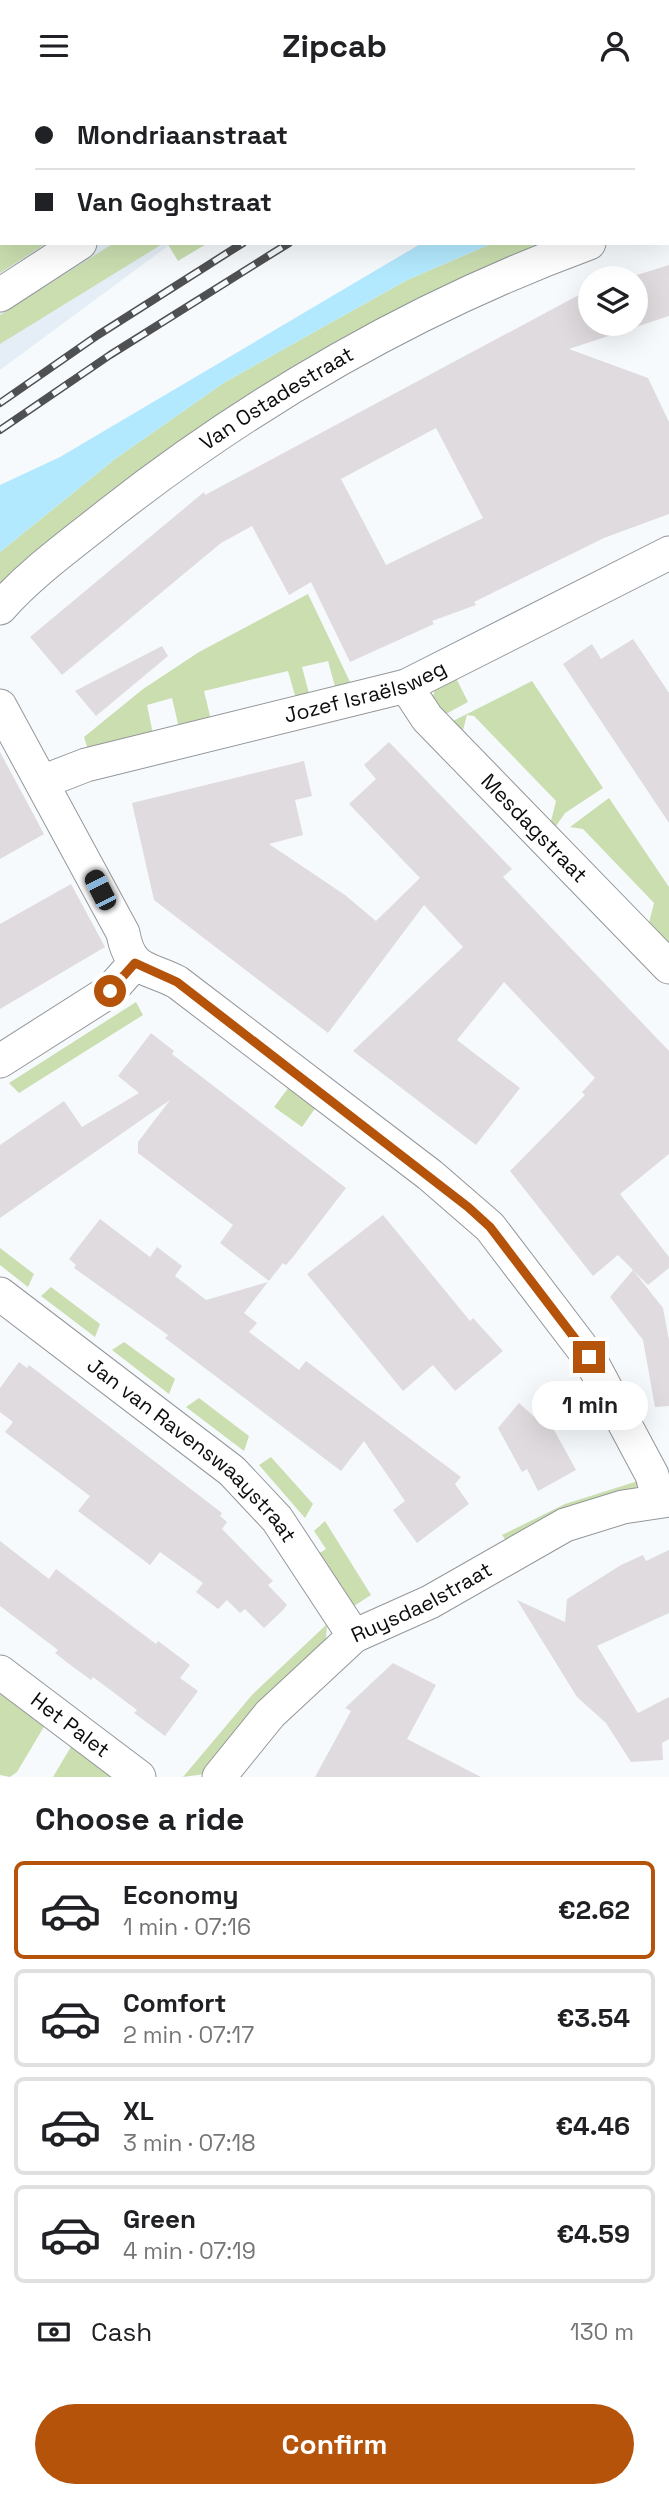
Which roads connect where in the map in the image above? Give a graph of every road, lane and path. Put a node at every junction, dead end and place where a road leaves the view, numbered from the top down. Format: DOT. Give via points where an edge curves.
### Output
graph roads {
  1 [pos="77,245"];
  2 [pos="585,245"];
  3 [pos="0,295"];
  4 [pos="669,553"];
  5 [pos="0,607"];
  6 [pos="406,686"];
  7 [pos="0,706"];
  8 [pos="42,782"];
  9 [pos="135,963"];
  10 [pos="669,967"];
  11 [pos="0,1061"];
  12 [pos="0,1294"];
  13 [pos="664,1501"];
  14 [pos="354,1636"];
  15 [pos="0,1672"];
  16 [pos="139,1777"];
  17 [pos="219,1777"];
  1 -- 3 [label="street"];
  2 -- 5 [label="street, Van Ostadestraat" via="498,281 363,347 215,435 72,544"];
  4 -- 6 [label="street, Jozef Israëlsweg"];
  6 -- 8 [label="street, Jozef Israëlsweg" via="86,765"];
  6 -- 10 [label="street, Mesdagstraat" via="427,718"];
  7 -- 8 [label="street"];
  8 -- 9 [label="street" via="124,933"];
  9 -- 11 [label="street" via="110,991"];
  9 -- 13 [label="street" via="177,982 430,1175 490,1227 589,1357"];
  12 -- 14 [label="street, Jan van Ravenswaaystraat" via="232,1471 277,1519"];
  13 -- 14 [label="street, Ruysdaelstraat" via="623,1507 565,1525 402,1615"];
  14 -- 17 [label="street, Ruysdaelstraat" via="270,1714"];
  15 -- 16 [label="street, Het Palet"];
}
